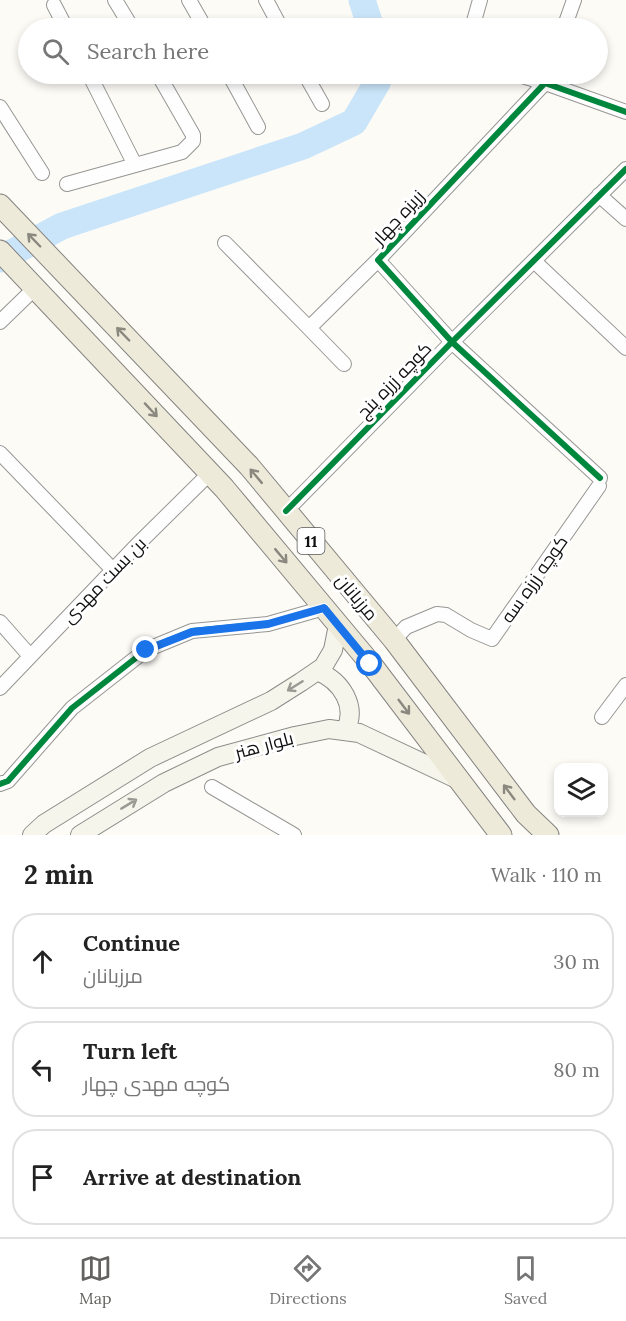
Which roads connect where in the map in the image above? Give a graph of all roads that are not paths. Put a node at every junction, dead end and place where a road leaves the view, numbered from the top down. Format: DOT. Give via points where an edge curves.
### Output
graph roads {
  1 [pos="115,0"];
  2 [pos="189,0"];
  3 [pos="266,0"];
  4 [pos="480,0"];
  5 [pos="574,0"];
  6 [pos="54,5"];
  7 [pos="61,18"];
  8 [pos="126,18"];
  9 [pos="199,18"];
  10 [pos="276,18"];
  11 [pos="475,18"];
  12 [pos="568,18"];
  13 [pos="94,84"];
  14 [pos="164,84"];
  15 [pos="234,84"];
  16 [pos="311,84"];
  17 [pos="541,84"];
  18 [pos="561,84"];
  19 [pos="322,104"];
  20 [pos="0,107"];
  21 [pos="626,112"];
  22 [pos="258,127"];
  23 [pos="135,165"];
  24 [pos="626,169"];
  25 [pos="42,173"];
  26 [pos="67,184"];
  27 [pos="599,195"];
  28 [pos="6,211"];
  29 [pos="626,219"];
  30 [pos="225,243"];
  31 [pos="0,251"];
  32 [pos="378,260"];
  33 [pos="534,261"];
  34 [pos="29,282"];
  35 [pos="0,322"];
  36 [pos="309,328"];
  37 [pos="452,342"];
  38 [pos="626,348"];
  39 [pos="344,364"];
  40 [pos="0,453"];
  41 [pos="210,473"];
  42 [pos="599,482"];
  43 [pos="286,511"];
  44 [pos="113,570"];
  45 [pos="324,608"];
  46 [pos="0,622"];
  47 [pos="338,624"];
  48 [pos="393,640"];
  49 [pos="30,656"];
  50 [pos="317,671"];
  51 [pos="626,685"];
  52 [pos="0,688"];
  53 [pos="602,717"];
  54 [pos="345,731"];
  55 [pos="486,761"];
  56 [pos="459,780"];
  57 [pos="0,784"];
  58 [pos="213,787"];
  59 [pos="32,835"];
  60 [pos="80,835"];
  61 [pos="294,835"];
  62 [pos="501,835"];
  63 [pos="548,835"];
  1 -- 8 [label="street"];
  2 -- 9 [label="street"];
  3 -- 10 [label="street"];
  4 -- 11 [label="street"];
  5 -- 12 [label="street"];
  6 -- 7 [label="street"];
  13 -- 23 [label="street"];
  14 -- 23 [label="street" via="193,141 182,152"];
  15 -- 22 [label="street"];
  16 -- 19 [label="street"];
  17 -- 32 [label="street, زریزه چهار"];
  18 -- 21 [label="street"];
  20 -- 25 [label="street"];
  23 -- 26 [label="street"];
  24 -- 27 [label="street, کوچه زرزه پنج"];
  27 -- 29 [label="street"];
  27 -- 33 [label="street, کوچه زرزه پنج"];
  43 -- 28 [label="main road, مرزبانان / 11, one-way" via="249,466"];
  30 -- 36 [label="street"];
  31 -- 34 [label="main road, 11"];
  32 -- 36 [label="street"];
  32 -- 37 [label="street, زریزه چهار"];
  33 -- 37 [label="street, کوچه زرزه پنج"];
  33 -- 38 [label="street"];
  34 -- 35 [label="street"];
  34 -- 41 [label="main road, مرزبانان / 11, one-way"];
  36 -- 39 [label="street"];
  37 -- 42 [label="street, زریزه چهار"];
  37 -- 43 [label="street, کوچه زرزه پنج"];
  40 -- 44 [label="street"];
  41 -- 44 [label="street, بن بست مهدی"];
  41 -- 45 [label="main road, مرزبانان / 11, one-way"];
  42 -- 48 [label="street, کوچه زرزه سه" via="492,639 437,614 406,627"];
  43 -- 48 [label="main road, مرزبانان / 11"];
  44 -- 49 [label="street, بن بست مهدی"];
  45 -- 47 [label="main road, مرزبانان / 11"];
  45 -- 57 [label="street" via="268,624 192,632 146,650 72,708 8,781"];
  46 -- 49 [label="street"];
  47 -- 50 [label="main road, بلوار هنر" via="333,650"];
  47 -- 56 [label="main road, مرزبانان / 11, one-way"];
  48 -- 55 [label="main road, مرزبانان / 11"];
  49 -- 52 [label="street, بن بست مهدی"];
  50 -- 54 [label="main road" via="328,675 345,694 351,720"];
  50 -- 59 [label="main road, بلوار هنر, one-way" via="271,701 150,758"];
  51 -- 53 [label="street"];
  54 -- 56 [label="main road, بلوار هنر" via="360,733"];
  60 -- 54 [label="main road, بلوار هنر, one-way" via="164,783 218,757 329,729"];
  55 -- 56 [label="main road"];
  63 -- 55 [label="main road, مرزبانان / 11, one-way" via="526,814"];
  56 -- 62 [label="main road, مرزبانان / 11"];
  58 -- 61 [label="street"];
}
